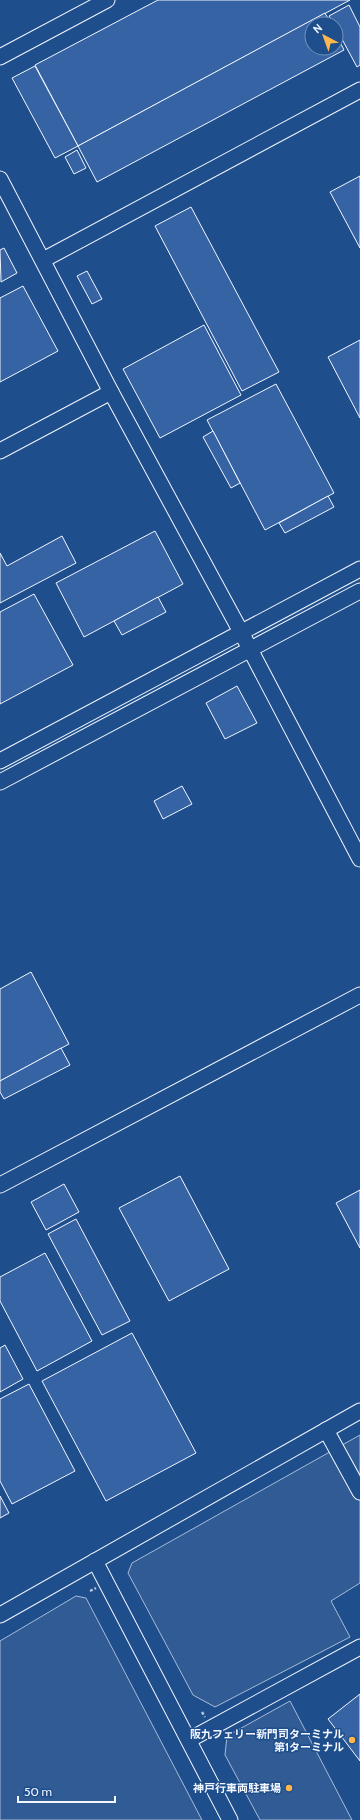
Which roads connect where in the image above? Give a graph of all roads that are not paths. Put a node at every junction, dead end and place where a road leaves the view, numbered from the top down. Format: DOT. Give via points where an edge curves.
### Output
graph roads {
  1 [pos="107,0"];
  2 [pos="0,58"];
  3 [pos="360,90"];
  4 [pos="0,179"];
  5 [pos="43,260"];
  6 [pos="111,392"];
  7 [pos="0,451"];
  8 [pos="360,569"];
  9 [pos="360,591"];
  10 [pos="241,632"];
  11 [pos="250,649"];
  12 [pos="0,761"];
  13 [pos="0,782"];
  14 [pos="360,859"];
  15 [pos="360,995"];
  16 [pos="0,1185"];
  17 [pos="360,1411"];
  18 [pos="326,1430"];
  19 [pos="360,1492"];
  20 [pos="96,1561"];
  21 [pos="0,1615"];
  22 [pos="360,1647"];
  23 [pos="189,1740"];
  24 [pos="230,1820"];
  1 -- 2 [label="street"];
  3 -- 5 [label="street"];
  4 -- 5 [label="street"];
  5 -- 6 [label="street"];
  6 -- 7 [label="street"];
  6 -- 10 [label="street"];
  8 -- 10 [label="street"];
  9 -- 11 [label="street"];
  10 -- 11 [label="street"];
  10 -- 12 [label="street"];
  11 -- 13 [label="street"];
  11 -- 14 [label="street"];
  15 -- 16 [label="street"];
  17 -- 18 [label="street"];
  18 -- 19 [label="street"];
  18 -- 20 [label="street"];
  20 -- 21 [label="street"];
  20 -- 23 [label="street"];
  22 -- 23 [label="street"];
  23 -- 24 [label="street"];
}
